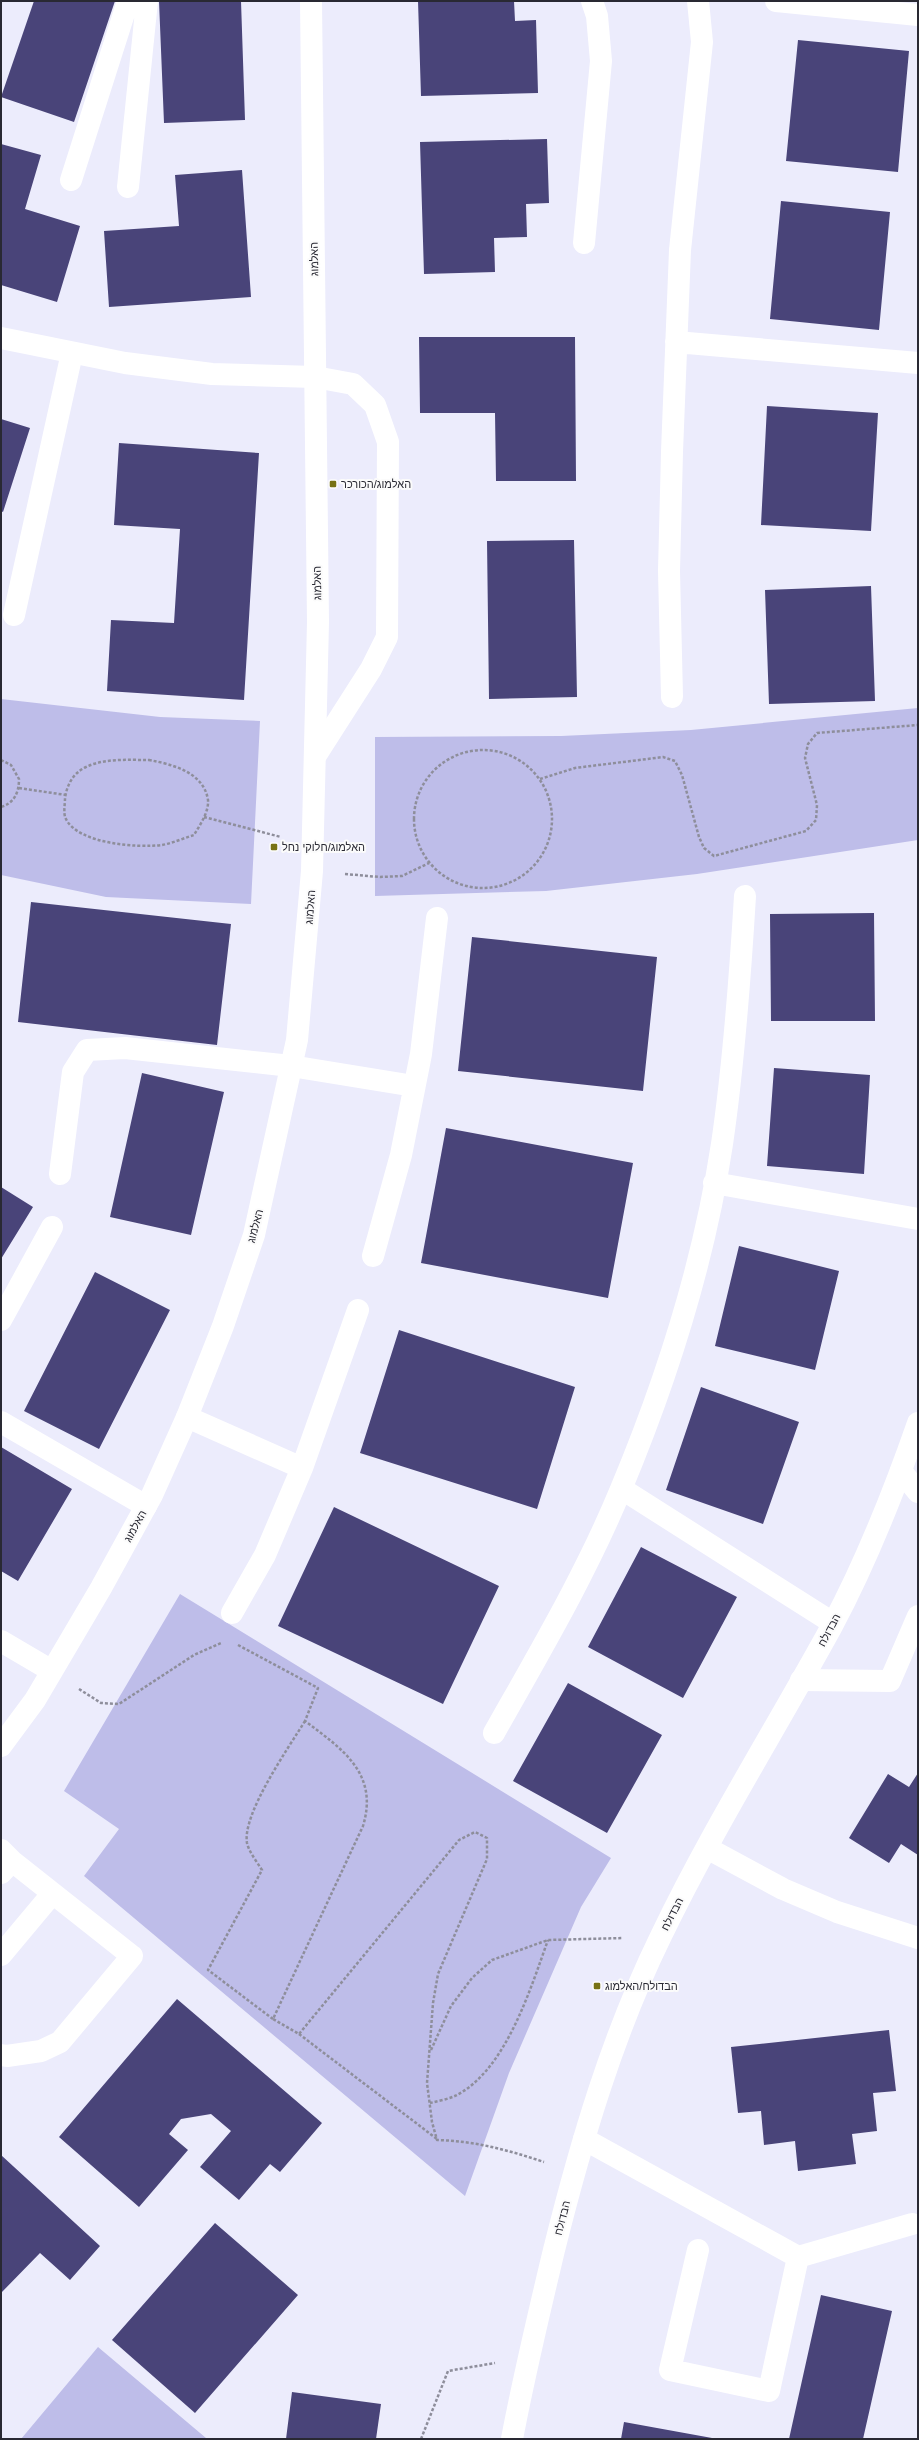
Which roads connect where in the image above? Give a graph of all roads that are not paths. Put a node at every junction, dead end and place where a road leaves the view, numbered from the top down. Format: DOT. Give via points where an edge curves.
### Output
graph roads {
  1 [pos="128,1"];
  2 [pos="147,1"];
  3 [pos="311,1"];
  4 [pos="592,1"];
  5 [pos="698,1"];
  6 [pos="776,1"];
  7 [pos="918,15"];
  8 [pos="71,180"];
  9 [pos="128,187"];
  10 [pos="584,243"];
  11 [pos="1,338"];
  12 [pos="676,342"];
  13 [pos="72,353"];
  14 [pos="918,363"];
  15 [pos="315,377"];
  16 [pos="14,615"];
  17 [pos="672,697"];
  18 [pos="316,755"];
  19 [pos="745,896"];
  20 [pos="437,918"];
  21 [pos="292,1066"];
  22 [pos="414,1086"];
  23 [pos="60,1174"];
  24 [pos="714,1183"];
  25 [pos="918,1220"];
  26 [pos="52,1227"];
  27 [pos="373,1256"];
  28 [pos="358,1310"];
  29 [pos="1,1320"];
  30 [pos="187,1417"];
  31 [pos="1,1422"];
  32 [pos="918,1422"];
  33 [pos="302,1468"];
  34 [pos="901,1471"];
  35 [pos="622,1489"];
  36 [pos="918,1492"];
  37 [pos="146,1506"];
  38 [pos="232,1613"];
  39 [pos="918,1616"];
  40 [pos="833,1623"];
  41 [pos="1,1641"];
  42 [pos="52,1672"];
  43 [pos="801,1680"];
  44 [pos="494,1734"];
  45 [pos="1,1746"];
  46 [pos="707,1848"];
  47 [pos="5,1862"];
  48 [pos="52,1894"];
  49 [pos="918,1938"];
  50 [pos="1,1955"];
  51 [pos="1,2055"];
  52 [pos="584,2139"];
  53 [pos="912,2224"];
  54 [pos="698,2250"];
  55 [pos="798,2257"];
  56 [pos="512,2439"];
  1 -- 8 [label="street"];
  2 -- 9 [label="street"];
  3 -- 15 [label="street, האלמוג"];
  4 -- 10 [label="street" via="597,16 601,61"];
  5 -- 12 [label="street" via="702,42 680,250"];
  6 -- 7 [label="street"];
  11 -- 13 [label="street"];
  12 -- 14 [label="street"];
  12 -- 17 [label="street" via="669,570"];
  13 -- 15 [label="street" via="125,363 212,374"];
  13 -- 16 [label="street"];
  15 -- 18 [label="street, האלמוג" via="318,614"];
  15 -- 18 [label="street" via="353,384 375,405 388,442 387,637 371,670"];
  18 -- 21 [label="street, האלמוג" via="312,871 297,1040"];
  19 -- 24 [label="street" via="737,1030 722,1146"];
  20 -- 22 [label="street" via="421,1054"];
  21 -- 22 [label="street"];
  21 -- 23 [label="street" via="125,1048 88,1050 73,1072"];
  21 -- 30 [label="street, האלמוג" via="254,1235 223,1326"];
  22 -- 27 [label="street" via="401,1155"];
  24 -- 25 [label="street"];
  24 -- 35 [label="street" via="701,1247 680,1326"];
  26 -- 29 [label="street"];
  28 -- 33 [label="street"];
  30 -- 33 [label="street"];
  30 -- 37 [label="street, האלמוג"];
  31 -- 37 [label="street"];
  32 -- 34 [label="street, הבדולח"];
  33 -- 38 [label="street" via="265,1555"];
  34 -- 36 [label="street"];
  34 -- 40 [label="street, הבדולח"];
  35 -- 40 [label="street"];
  35 -- 44 [label="street" via="581,1577"];
  37 -- 42 [label="street, האלמוג"];
  39 -- 43 [label="street" via="890,1681"];
  40 -- 43 [label="street, הבדולח"];
  41 -- 42 [label="street"];
  42 -- 45 [label="street, האלמוג"];
  43 -- 46 [label="street, הבדולח"];
  46 -- 49 [label="street" via="783,1889 837,1912"];
  46 -- 52 [label="street, הבדולח" via="660,1937 620,2030 593,2104"];
  47 -- 48 [label="street"];
  48 -- 50 [label="street"];
  48 -- 51 [label="street" via="132,1956 60,2042 41,2051"];
  52 -- 55 [label="street"];
  52 -- 56 [label="street, הבדולח" via="529,2358"];
  53 -- 55 [label="street"];
  54 -- 55 [label="street" via="670,2370 769,2391"];
}
